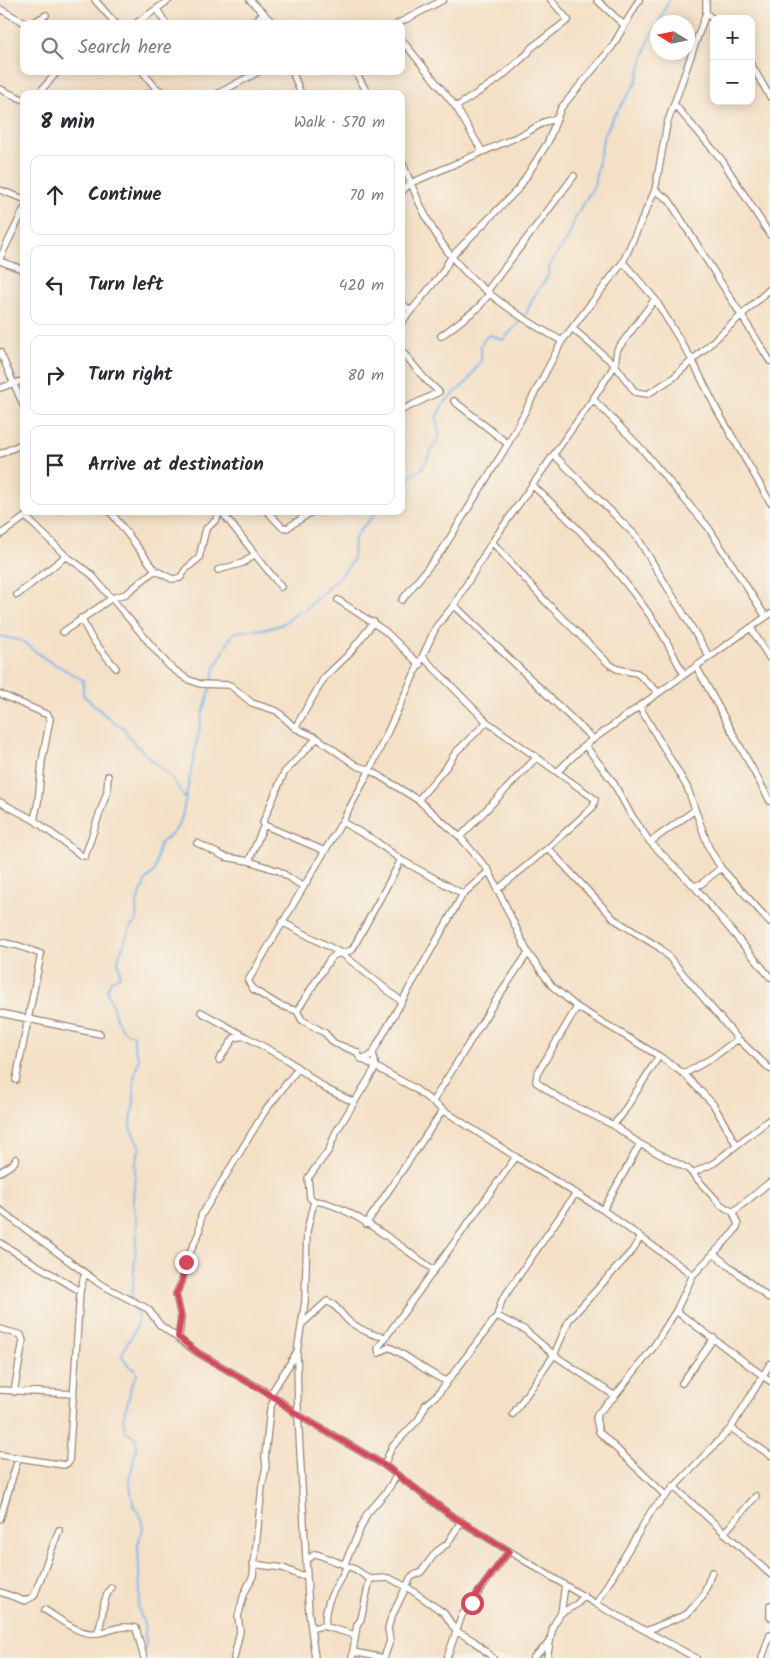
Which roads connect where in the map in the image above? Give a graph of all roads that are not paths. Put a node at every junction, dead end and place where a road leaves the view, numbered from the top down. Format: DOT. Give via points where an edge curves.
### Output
graph roads {
  1 [pos="169,0"];
  2 [pos="250,0"];
  3 [pos="443,0"];
  4 [pos="550,0"];
  5 [pos="598,0"];
  6 [pos="639,0"];
  7 [pos="706,0"];
  8 [pos="98,1"];
  9 [pos="0,9"];
  10 [pos="157,9"];
  11 [pos="264,13"];
  12 [pos="706,13"];
  13 [pos="46,15"];
  14 [pos="710,16"];
  15 [pos="20,20"];
  16 [pos="38,20"];
  17 [pos="113,20"];
  18 [pos="141,20"];
  19 [pos="164,20"];
  20 [pos="256,20"];
  21 [pos="270,20"];
  22 [pos="405,20"];
  23 [pos="624,25"];
  24 [pos="405,44"];
  25 [pos="755,71"];
  26 [pos="55,75"];
  27 [pos="145,75"];
  28 [pos="255,75"];
  29 [pos="294,75"];
  30 [pos="357,75"];
  31 [pos="0,89"];
  32 [pos="41,90"];
  33 [pos="155,90"];
  34 [pos="234,90"];
  35 [pos="299,90"];
  36 [pos="366,90"];
  37 [pos="770,97"];
  38 [pos="20,98"];
  39 [pos="674,104"];
  40 [pos="456,107"];
  41 [pos="557,119"];
  42 [pos="482,152"];
  43 [pos="405,169"];
  44 [pos="574,176"];
  45 [pos="411,183"];
  46 [pos="405,188"];
  47 [pos="0,190"];
  48 [pos="655,190"];
  49 [pos="20,198"];
  50 [pos="20,217"];
  51 [pos="770,235"];
  52 [pos="451,257"];
  53 [pos="0,259"];
  54 [pos="623,262"];
  55 [pos="20,268"];
  56 [pos="770,289"];
  57 [pos="489,292"];
  58 [pos="655,299"];
  59 [pos="405,306"];
  60 [pos="410,311"];
  61 [pos="742,315"];
  62 [pos="405,318"];
  63 [pos="572,328"];
  64 [pos="441,336"];
  65 [pos="562,341"];
  66 [pos="0,352"];
  67 [pos="405,355"];
  68 [pos="692,360"];
  69 [pos="770,361"];
  70 [pos="615,365"];
  71 [pos="20,381"];
  72 [pos="12,383"];
  73 [pos="0,388"];
  74 [pos="20,399"];
  75 [pos="593,399"];
  76 [pos="454,401"];
  77 [pos="405,409"];
  78 [pos="508,444"];
  79 [pos="20,445"];
  80 [pos="0,454"];
  81 [pos="554,455"];
  82 [pos="532,485"];
  83 [pos="770,502"];
  84 [pos="28,515"];
  85 [pos="113,515"];
  86 [pos="219,515"];
  87 [pos="223,515"];
  88 [pos="271,515"];
  89 [pos="307,515"];
  90 [pos="26,517"];
  91 [pos="0,535"];
  92 [pos="492,542"];
  93 [pos="255,554"];
  94 [pos="66,556"];
  95 [pos="155,570"];
  96 [pos="218,570"];
  97 [pos="281,587"];
  98 [pos="17,595"];
  99 [pos="112,598"];
  100 [pos="338,600"];
  101 [pos="402,600"];
  102 [pos="454,605"];
  103 [pos="768,616"];
  104 [pos="81,618"];
  105 [pos="374,622"];
  106 [pos="751,628"];
  107 [pos="63,632"];
  108 [pos="423,656"];
  109 [pos="709,656"];
  110 [pos="770,659"];
  111 [pos="420,665"];
  112 [pos="696,666"];
  113 [pos="116,668"];
  114 [pos="684,674"];
  115 [pos="658,692"];
  116 [pos="0,694"];
  117 [pos="638,706"];
  118 [pos="488,722"];
  119 [pos="295,728"];
  120 [pos="316,738"];
  121 [pos="593,739"];
  122 [pos="585,745"];
  123 [pos="536,758"];
  124 [pos="370,770"];
  125 [pos="557,772"];
  126 [pos="108,776"];
  127 [pos="418,800"];
  128 [pos="770,801"];
  129 [pos="0,802"];
  130 [pos="695,810"];
  131 [pos="34,820"];
  132 [pos="342,822"];
  133 [pos="264,825"];
  134 [pos="460,837"];
  135 [pos="650,842"];
  136 [pos="197,843"];
  137 [pos="548,848"];
  138 [pos="325,851"];
  139 [pos="401,860"];
  140 [pos="249,862"];
  141 [pos="721,868"];
  142 [pos="489,871"];
  143 [pos="701,884"];
  144 [pos="302,886"];
  145 [pos="694,886"];
  146 [pos="497,890"];
  147 [pos="701,893"];
  148 [pos="463,894"];
  149 [pos="282,922"];
  150 [pos="770,922"];
  151 [pos="0,942"];
  152 [pos="341,953"];
  153 [pos="528,953"];
  154 [pos="770,977"];
  155 [pos="402,1001"];
  156 [pos="577,1007"];
  157 [pos="297,1011"];
  158 [pos="201,1012"];
  159 [pos="0,1013"];
  160 [pos="30,1019"];
  161 [pos="100,1034"];
  162 [pos="243,1036"];
  163 [pos="738,1038"];
  164 [pos="374,1053"];
  165 [pos="659,1056"];
  166 [pos="360,1058"];
  167 [pos="219,1060"];
  168 [pos="376,1067"];
  169 [pos="770,1069"];
  170 [pos="297,1070"];
  171 [pos="684,1074"];
  172 [pos="16,1080"];
  173 [pos="432,1101"];
  174 [pos="354,1102"];
  175 [pos="443,1110"];
  176 [pos="770,1119"];
  177 [pos="613,1125"];
  178 [pos="640,1144"];
  179 [pos="736,1144"];
  180 [pos="516,1157"];
  181 [pos="16,1159"];
  182 [pos="0,1172"];
  183 [pos="693,1173"];
  184 [pos="770,1182"];
  185 [pos="576,1193"];
  186 [pos="314,1202"];
  187 [pos="0,1210"];
  188 [pos="603,1210"];
  189 [pos="733,1212"];
  190 [pos="366,1224"];
  191 [pos="640,1238"];
  192 [pos="0,1243"];
  193 [pos="714,1254"];
  194 [pos="434,1270"];
  195 [pos="86,1273"];
  196 [pos="693,1275"];
  197 [pos="80,1291"];
  198 [pos="770,1299"];
  199 [pos="676,1311"];
  200 [pos="497,1316"];
  201 [pos="302,1324"];
  202 [pos="0,1329"];
  203 [pos="385,1336"];
  204 [pos="178,1337"];
  205 [pos="714,1338"];
  206 [pos="297,1352"];
  207 [pos="554,1355"];
  208 [pos="770,1364"];
  209 [pos="764,1377"];
  210 [pos="446,1381"];
  211 [pos="770,1381"];
  212 [pos="682,1383"];
  213 [pos="0,1390"];
  214 [pos="14,1392"];
  215 [pos="74,1394"];
  216 [pos="272,1396"];
  217 [pos="615,1396"];
  218 [pos="513,1414"];
  219 [pos="298,1415"];
  220 [pos="731,1428"];
  221 [pos="0,1455"];
  222 [pos="770,1455"];
  223 [pos="18,1459"];
  224 [pos="384,1465"];
  225 [pos="397,1475"];
  226 [pos="673,1486"];
  227 [pos="665,1495"];
  228 [pos="756,1496"];
  229 [pos="0,1519"];
  230 [pos="460,1520"];
  231 [pos="59,1530"];
  232 [pos="724,1533"];
  233 [pos="509,1551"];
  234 [pos="306,1560"];
  235 [pos="253,1564"];
  236 [pos="346,1565"];
  237 [pos="712,1572"];
  238 [pos="770,1574"];
  239 [pos="308,1576"];
  240 [pos="370,1579"];
  241 [pos="565,1585"];
  242 [pos="407,1587"];
  243 [pos="111,1588"];
  244 [pos="0,1592"];
  245 [pos="584,1596"];
  246 [pos="596,1604"];
  247 [pos="770,1605"];
  248 [pos="45,1610"];
  249 [pos="561,1613"];
  250 [pos="770,1617"];
  251 [pos="326,1626"];
  252 [pos="312,1628"];
  253 [pos="456,1631"];
  254 [pos="646,1631"];
  255 [pos="97,1633"];
  256 [pos="355,1635"];
  257 [pos="770,1635"];
  258 [pos="550,1642"];
  259 [pos="353,1655"];
  260 [pos="384,1657"];
  261 [pos="693,1657"];
  262 [pos="144,1658"];
  263 [pos="234,1658"];
  264 [pos="315,1658"];
  265 [pos="391,1658"];
  266 [pos="447,1658"];
  267 [pos="493,1658"];
  268 [pos="533,1658"];
  269 [pos="547,1658"];
  270 [pos="762,1658"];
  1 -- 10 [label="street"];
  2 -- 11 [label="street"];
  3 -- 22 [label="street"];
  4 -- 40 [label="street" via="568,20 531,48 500,78"];
  5 -- 23 [label="street"];
  6 -- 23 [label="street"];
  7 -- 12 [label="street"];
  8 -- 17 [label="street"];
  9 -- 15 [label="street"];
  10 -- 18 [label="street"];
  10 -- 19 [label="street"];
  11 -- 20 [label="street"];
  11 -- 21 [label="street"];
  12 -- 14 [label="street"];
  12 -- 39 [label="street"];
  13 -- 16 [label="street"];
  23 -- 41 [label="street" via="612,47 562,108"];
  24 -- 40 [label="street"];
  25 -- 37 [label="street"];
  26 -- 32 [label="street"];
  27 -- 33 [label="street"];
  28 -- 34 [label="street"];
  29 -- 35 [label="street"];
  30 -- 36 [label="street"];
  31 -- 38 [label="street"];
  39 -- 48 [label="street" via="667,124"];
  39 -- 51 [label="street" via="722,160"];
  40 -- 42 [label="street"];
  41 -- 42 [label="street"];
  41 -- 52 [label="street" via="548,142 519,188"];
  42 -- 45 [label="street"];
  43 -- 45 [label="street"];
  44 -- 57 [label="street"];
  45 -- 46 [label="street"];
  45 -- 52 [label="street" via="438,239"];
  47 -- 49 [label="street"];
  48 -- 54 [label="street"];
  48 -- 61 [label="street" via="669,200"];
  50 -- 53 [label="street"];
  52 -- 57 [label="street"];
  52 -- 60 [label="street" via="442,273"];
  53 -- 55 [label="street"];
  54 -- 58 [label="street"];
  54 -- 63 [label="street"];
  56 -- 61 [label="street"];
  57 -- 64 [label="street" via="478,308"];
  57 -- 65 [label="street" via="515,315"];
  58 -- 68 [label="street"];
  58 -- 70 [label="street" via="617,350"];
  59 -- 60 [label="street"];
  60 -- 62 [label="street"];
  61 -- 68 [label="street"];
  61 -- 69 [label="street"];
  63 -- 65 [label="street"];
  63 -- 70 [label="street"];
  65 -- 78 [label="street"];
  66 -- 72 [label="street"];
  67 -- 77 [label="street" via="439,392"];
  68 -- 70 [label="street" via="673,378 648,394 636,392"];
  68 -- 83 [label="street"];
  70 -- 75 [label="street"];
  71 -- 72 [label="street"];
  72 -- 73 [label="street"];
  72 -- 74 [label="street"];
  75 -- 81 [label="street"];
  75 -- 103 [label="street" via="640,447 708,527"];
  76 -- 78 [label="street"];
  78 -- 101 [label="street" via="443,549"];
  79 -- 80 [label="street"];
  81 -- 82 [label="street"];
  81 -- 109 [label="street" via="637,537"];
  82 -- 92 [label="street"];
  82 -- 114 [label="street" via="565,514 626,584 659,628"];
  84 -- 90 [label="street"];
  85 -- 95 [label="street"];
  86 -- 95 [label="street" via="206,529 199,558 180,578 172,579"];
  87 -- 93 [label="street"];
  88 -- 89 [label="street" via="287,528"];
  90 -- 91 [label="street"];
  90 -- 94 [label="street"];
  92 -- 102 [label="street"];
  92 -- 115 [label="street" via="608,664 637,673"];
  93 -- 96 [label="street" via="243,563"];
  93 -- 97 [label="street"];
  94 -- 98 [label="street"];
  94 -- 99 [label="street" via="91,574"];
  95 -- 99 [label="street" via="126,594"];
  99 -- 104 [label="street"];
  99 -- 119 [label="street" via="164,662 187,679 200,684 230,686 252,703 277,711"];
  100 -- 105 [label="street"];
  102 -- 108 [label="street" via="436,627"];
  102 -- 121 [label="street"];
  103 -- 106 [label="street"];
  104 -- 107 [label="street"];
  104 -- 113 [label="street" via="92,639"];
  105 -- 111 [label="street"];
  105 -- 119 [label="street" via="348,655 324,678"];
  106 -- 109 [label="street"];
  106 -- 110 [label="street"];
  108 -- 111 [label="street"];
  108 -- 118 [label="street"];
  109 -- 112 [label="street"];
  111 -- 124 [label="street"];
  112 -- 114 [label="street"];
  112 -- 128 [label="street"];
  114 -- 115 [label="street"];
  115 -- 117 [label="street"];
  116 -- 131 [label="street" via="48,715 50,720"];
  117 -- 121 [label="street"];
  117 -- 130 [label="street" via="682,779"];
  118 -- 123 [label="street"];
  118 -- 127 [label="street" via="456,752"];
  119 -- 120 [label="street"];
  120 -- 124 [label="street" via="357,766"];
  120 -- 133 [label="street" via="284,773 263,819"];
  121 -- 122 [label="street"];
  122 -- 125 [label="street"];
  122 -- 135 [label="street" via="613,782"];
  123 -- 125 [label="street"];
  123 -- 134 [label="street"];
  124 -- 127 [label="street"];
  124 -- 132 [label="street"];
  125 -- 137 [label="street" via="596,799 596,803"];
  126 -- 131 [label="street" via="107,792 85,856"];
  127 -- 134 [label="street"];
  129 -- 131 [label="street"];
  130 -- 135 [label="street"];
  130 -- 141 [label="street" via="709,848"];
  132 -- 138 [label="street"];
  132 -- 139 [label="street"];
  133 -- 138 [label="street"];
  133 -- 140 [label="street"];
  134 -- 142 [label="street"];
  135 -- 145 [label="street"];
  136 -- 140 [label="street" via="225,857"];
  137 -- 146 [label="street"];
  137 -- 163 [label="street" via="610,915 668,956"];
  138 -- 144 [label="street"];
  139 -- 148 [label="street"];
  139 -- 152 [label="street" via="352,950"];
  140 -- 144 [label="street" via="279,871"];
  141 -- 143 [label="street"];
  141 -- 150 [label="street"];
  142 -- 146 [label="street"];
  142 -- 148 [label="street"];
  143 -- 145 [label="street"];
  143 -- 147 [label="street"];
  144 -- 149 [label="street"];
  145 -- 147 [label="street"];
  146 -- 153 [label="street"];
  147 -- 154 [label="street"];
  148 -- 155 [label="street"];
  149 -- 152 [label="street"];
  149 -- 157 [label="street" via="248,981 254,990 278,1005"];
  151 -- 160 [label="street" via="41,954"];
  152 -- 155 [label="street"];
  152 -- 157 [label="street" via="325,966"];
  153 -- 156 [label="street" via="552,986"];
  153 -- 173 [label="street"];
  155 -- 164 [label="street"];
  156 -- 165 [label="street"];
  156 -- 177 [label="street" via="535,1079 562,1100"];
  157 -- 166 [label="street" via="305,1022 325,1033 334,1043 358,1052"];
  158 -- 162 [label="street"];
  159 -- 160 [label="street"];
  160 -- 161 [label="street"];
  160 -- 172 [label="street"];
  162 -- 167 [label="street" via="234,1038"];
  162 -- 170 [label="street" via="286,1059"];
  163 -- 169 [label="street"];
  163 -- 171 [label="street"];
  164 -- 166 [label="street"];
  164 -- 168 [label="street"];
  165 -- 171 [label="street"];
  165 -- 177 [label="street"];
  166 -- 168 [label="street"];
  168 -- 173 [label="street"];
  168 -- 174 [label="street"];
  170 -- 174 [label="street"];
  170 -- 204 [label="street" via="265,1111 201,1216 200,1233 187,1259 176,1294 181,1317"];
  171 -- 179 [label="street" via="713,1104"];
  173 -- 175 [label="street"];
  174 -- 186 [label="street" via="329,1150 308,1178 310,1198"];
  175 -- 180 [label="street"];
  175 -- 190 [label="street"];
  176 -- 179 [label="street"];
  177 -- 178 [label="street"];
  178 -- 183 [label="street"];
  178 -- 188 [label="street"];
  179 -- 183 [label="street" via="714,1163"];
  180 -- 185 [label="street"];
  180 -- 194 [label="street"];
  181 -- 182 [label="street"];
  183 -- 189 [label="street" via="721,1205"];
  184 -- 189 [label="street"];
  185 -- 188 [label="street"];
  185 -- 200 [label="street" via="502,1300"];
  186 -- 190 [label="street" via="332,1204"];
  186 -- 201 [label="street" via="307,1231"];
  187 -- 195 [label="street"];
  188 -- 191 [label="street"];
  189 -- 193 [label="street" via="738,1226"];
  190 -- 194 [label="street"];
  191 -- 196 [label="street"];
  191 -- 207 [label="street" via="569,1320"];
  192 -- 197 [label="street"];
  193 -- 196 [label="street"];
  193 -- 198 [label="street"];
  194 -- 203 [label="street"];
  195 -- 197 [label="street"];
  195 -- 204 [label="street" via="113,1292 148,1309 160,1325"];
  196 -- 199 [label="street"];
  197 -- 215 [label="street"];
  199 -- 205 [label="street"];
  199 -- 217 [label="street" via="652,1349"];
  200 -- 207 [label="street" via="525,1330"];
  200 -- 210 [label="street"];
  201 -- 203 [label="street" via="327,1301 340,1308 351,1323 374,1336"];
  201 -- 206 [label="street"];
  202 -- 214 [label="street" via="16,1332 23,1342"];
  203 -- 210 [label="street" via="377,1351 382,1353 389,1347"];
  204 -- 216 [label="street" via="212,1362"];
  205 -- 209 [label="street"];
  205 -- 212 [label="street"];
  206 -- 216 [label="street"];
  206 -- 219 [label="street"];
  207 -- 217 [label="street"];
  207 -- 218 [label="street"];
  208 -- 209 [label="street"];
  209 -- 211 [label="street"];
  209 -- 220 [label="street"];
  210 -- 224 [label="street" via="426,1404 419,1419 392,1447"];
  213 -- 214 [label="street"];
  214 -- 215 [label="street"];
  215 -- 223 [label="street" via="68,1464"];
  216 -- 219 [label="street"];
  216 -- 235 [label="street"];
  217 -- 227 [label="street" via="598,1413 599,1432"];
  219 -- 224 [label="street"];
  219 -- 234 [label="street"];
  220 -- 222 [label="street"];
  220 -- 226 [label="street"];
  221 -- 223 [label="street"];
  223 -- 229 [label="street"];
  224 -- 225 [label="street"];
  225 -- 230 [label="street"];
  225 -- 236 [label="street" via="367,1514"];
  226 -- 227 [label="street"];
  226 -- 232 [label="street"];
  227 -- 246 [label="street" via="652,1510"];
  228 -- 232 [label="street"];
  230 -- 233 [label="street"];
  230 -- 242 [label="street" via="446,1544 421,1572 411,1577"];
  231 -- 244 [label="street" via="34,1596 25,1601"];
  232 -- 238 [label="street"];
  233 -- 241 [label="street"];
  233 -- 253 [label="street" via="476,1595"];
  234 -- 236 [label="street" via="315,1554"];
  234 -- 239 [label="street"];
  235 -- 239 [label="street"];
  235 -- 263 [label="street" via="252,1581 244,1594 238,1618 240,1631"];
  236 -- 240 [label="street"];
  236 -- 251 [label="street" via="324,1611"];
  237 -- 254 [label="street" via="702,1596 687,1614"];
  239 -- 252 [label="street"];
  240 -- 242 [label="street" via="389,1578"];
  240 -- 256 [label="street"];
  241 -- 245 [label="street"];
  241 -- 249 [label="street"];
  242 -- 253 [label="street" via="444,1613"];
  242 -- 260 [label="street" via="391,1618 388,1628 390,1641"];
  243 -- 255 [label="street" via="105,1596 102,1623"];
  245 -- 246 [label="street"];
  245 -- 249 [label="street"];
  246 -- 254 [label="street"];
  247 -- 250 [label="street"];
  248 -- 255 [label="street" via="84,1633"];
  249 -- 258 [label="street" via="553,1626"];
  251 -- 252 [label="street"];
  251 -- 256 [label="street"];
  252 -- 264 [label="street"];
  253 -- 266 [label="street"];
  253 -- 267 [label="street" via="474,1641"];
  254 -- 261 [label="street"];
  255 -- 262 [label="street" via="120,1625 136,1628"];
  256 -- 259 [label="street"];
  257 -- 270 [label="street"];
  258 -- 268 [label="street"];
  258 -- 269 [label="street"];
  259 -- 260 [label="street"];
  260 -- 265 [label="street"];
}
